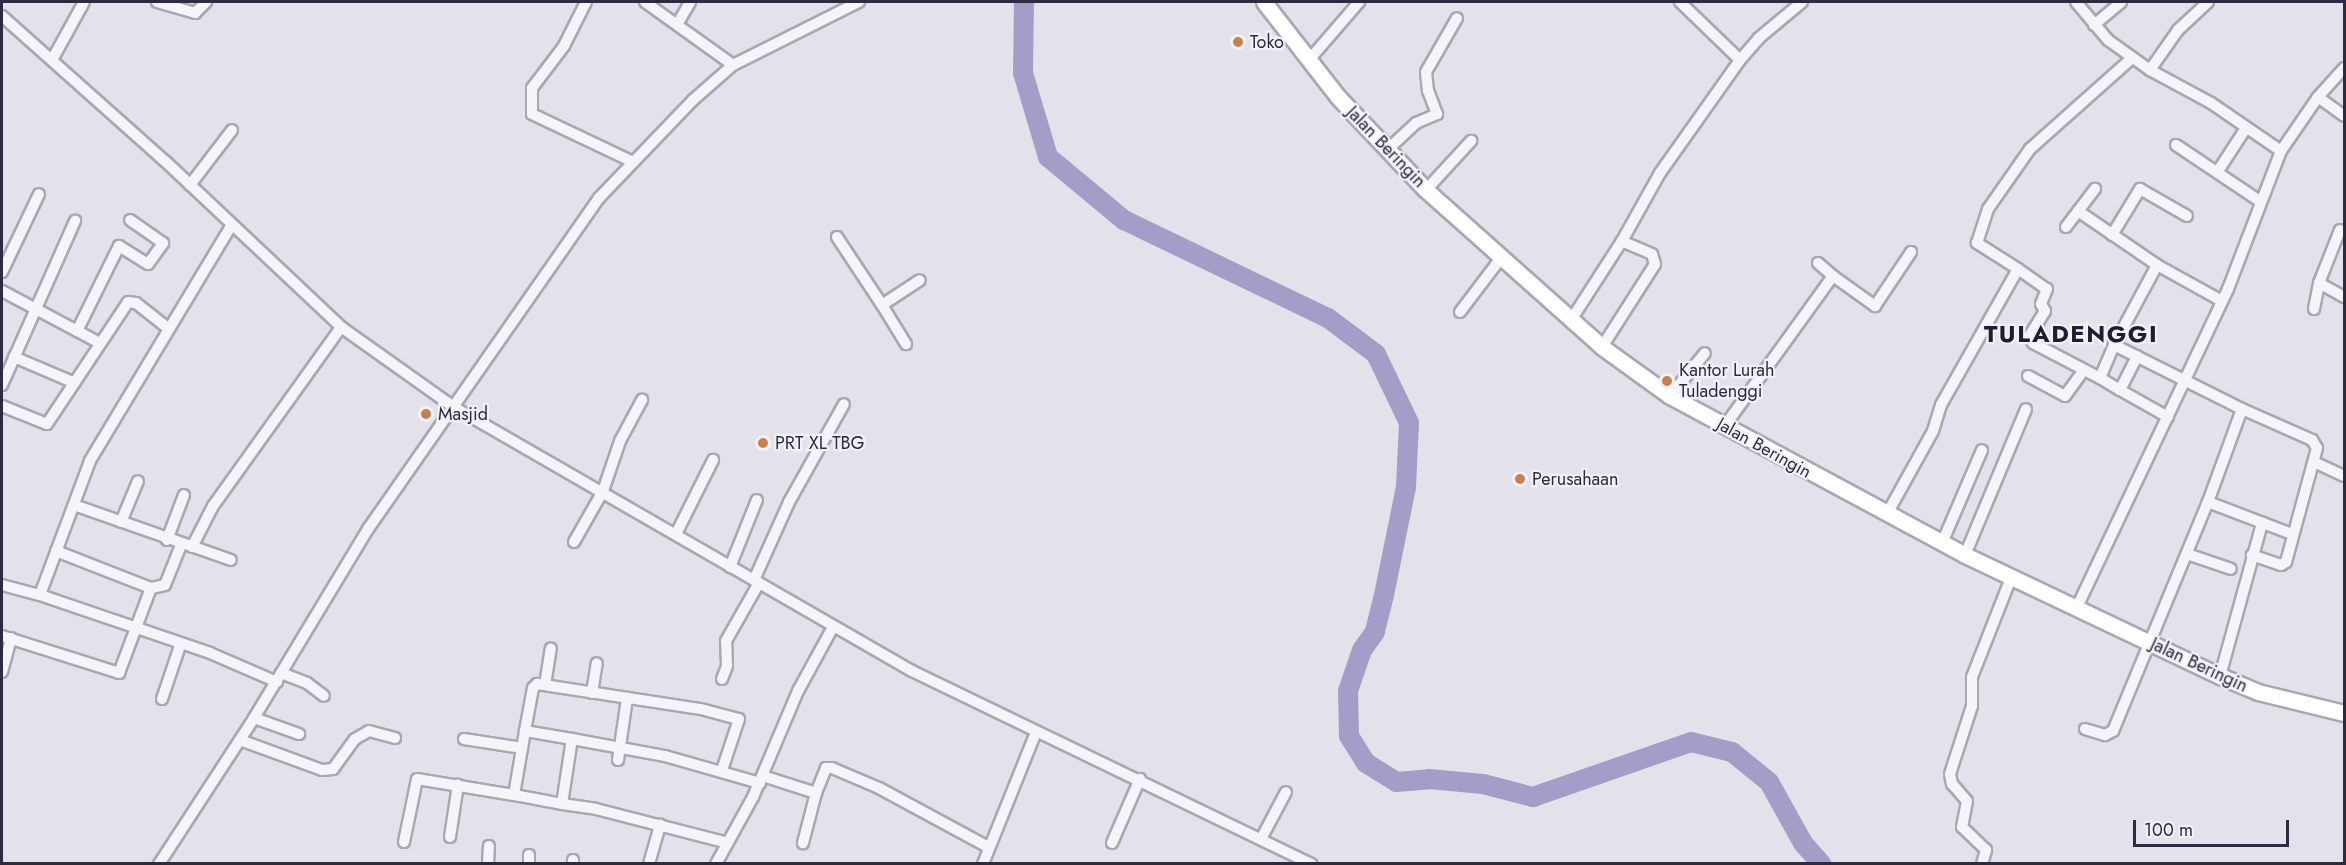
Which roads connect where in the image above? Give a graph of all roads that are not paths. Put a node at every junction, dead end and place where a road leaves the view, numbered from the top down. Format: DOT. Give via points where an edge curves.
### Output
graph roads {
  1 [pos="84,2"];
  2 [pos="157,2"];
  3 [pos="206,2"];
  4 [pos="586,2"];
  5 [pos="645,2"];
  6 [pos="690,2"];
  7 [pos="859,2"];
  8 [pos="1264,2"];
  9 [pos="1359,2"];
  10 [pos="1680,2"];
  11 [pos="1802,2"];
  12 [pos="2076,2"];
  13 [pos="2121,2"];
  14 [pos="2208,2"];
  15 [pos="2,18"];
  16 [pos="1457,18"];
  17 [pos="678,23"];
  18 [pos="2094,25"];
  19 [pos="2132,58"];
  20 [pos="52,60"];
  21 [pos="1309,60"];
  22 [pos="1740,60"];
  23 [pos="733,65"];
  24 [pos="2344,68"];
  25 [pos="2151,70"];
  26 [pos="2318,97"];
  27 [pos="2344,116"];
  28 [pos="2246,128"];
  29 [pos="232,130"];
  30 [pos="1471,141"];
  31 [pos="2176,145"];
  32 [pos="1386,151"];
  33 [pos="2281,151"];
  34 [pos="633,162"];
  35 [pos="2218,171"];
  36 [pos="190,185"];
  37 [pos="2095,189"];
  38 [pos="1426,190"];
  39 [pos="39,194"];
  40 [pos="2261,202"];
  41 [pos="2078,211"];
  42 [pos="2187,216"];
  43 [pos="130,220"];
  44 [pos="75,221"];
  45 [pos="231,226"];
  46 [pos="2066,227"];
  47 [pos="2343,228"];
  48 [pos="2112,235"];
  49 [pos="837,237"];
  50 [pos="1622,241"];
  51 [pos="1911,252"];
  52 [pos="1501,258"];
  53 [pos="1818,263"];
  54 [pos="2157,265"];
  55 [pos="2018,269"];
  56 [pos="2,272"];
  57 [pos="1833,276"];
  58 [pos="920,280"];
  59 [pos="2319,283"];
  60 [pos="2,291"];
  61 [pos="2344,297"];
  62 [pos="2222,301"];
  63 [pos="882,305"];
  64 [pos="36,309"];
  65 [pos="2314,309"];
  66 [pos="1460,312"];
  67 [pos="1571,320"];
  68 [pos="341,327"];
  69 [pos="169,329"];
  70 [pos="77,331"];
  71 [pos="100,343"];
  72 [pos="906,344"];
  73 [pos="2114,345"];
  74 [pos="1602,347"];
  75 [pos="1705,353"];
  76 [pos="2137,356"];
  77 [pos="14,357"];
  78 [pos="2083,371"];
  79 [pos="2028,376"];
  80 [pos="2100,378"];
  81 [pos="2185,380"];
  82 [pos="75,383"];
  83 [pos="2,385"];
  84 [pos="2120,390"];
  85 [pos="1670,396"];
  86 [pos="642,400"];
  87 [pos="844,404"];
  88 [pos="2,406"];
  89 [pos="452,406"];
  90 [pos="2026,409"];
  91 [pos="2242,409"];
  92 [pos="2168,417"];
  93 [pos="1724,427"];
  94 [pos="1982,450"];
  95 [pos="713,460"];
  96 [pos="2314,462"];
  97 [pos="2344,476"];
  98 [pos="138,481"];
  99 [pos="603,491"];
  100 [pos="184,495"];
  101 [pos="757,501"];
  102 [pos="2208,501"];
  103 [pos="74,505"];
  104 [pos="1887,514"];
  105 [pos="121,522"];
  106 [pos="2262,523"];
  107 [pos="676,534"];
  108 [pos="2292,534"];
  109 [pos="167,540"];
  110 [pos="574,542"];
  111 [pos="1942,543"];
  112 [pos="187,546"];
  113 [pos="56,551"];
  114 [pos="2187,554"];
  115 [pos="1965,555"];
  116 [pos="2252,555"];
  117 [pos="231,560"];
  118 [pos="730,567"];
  119 [pos="2231,569"];
  120 [pos="2011,578"];
  121 [pos="756,581"];
  122 [pos="2,585"];
  123 [pos="151,588"];
  124 [pos="40,595"];
  125 [pos="2077,607"];
  126 [pos="833,627"];
  127 [pos="137,629"];
  128 [pos="6,637"];
  129 [pos="2147,641"];
  130 [pos="182,643"];
  131 [pos="551,648"];
  132 [pos="597,663"];
  133 [pos="2,672"];
  134 [pos="2220,676"];
  135 [pos="279,677"];
  136 [pos="722,679"];
  137 [pos="545,685"];
  138 [pos="592,693"];
  139 [pos="324,696"];
  140 [pos="627,698"];
  141 [pos="162,699"];
  142 [pos="2344,713"];
  143 [pos="254,718"];
  144 [pos="2085,729"];
  145 [pos="525,731"];
  146 [pos="1036,732"];
  147 [pos="299,734"];
  148 [pos="395,738"];
  149 [pos="464,738"];
  150 [pos="572,740"];
  151 [pos="240,741"];
  152 [pos="620,747"];
  153 [pos="522,748"];
  154 [pos="618,760"];
  155 [pos="722,770"];
  156 [pos="755,779"];
  157 [pos="1140,779"];
  158 [pos="458,785"];
  159 [pos="1286,792"];
  160 [pos="816,793"];
  161 [pos="514,795"];
  162 [pos="562,804"];
  163 [pos="660,825"];
  164 [pos="450,837"];
  165 [pos="1261,839"];
  166 [pos="404,842"];
  167 [pos="728,843"];
  168 [pos="803,843"];
  169 [pos="1112,843"];
  170 [pos="489,846"];
  171 [pos="988,847"];
  172 [pos="159,864"];
  173 [pos="488,864"];
  174 [pos="649,864"];
  175 [pos="716,864"];
  176 [pos="983,864"];
  177 [pos="1312,864"];
  178 [pos="1982,864"];
  1 -- 20 [label="street"];
  2 -- 3 [label="street" via="195,13"];
  4 -- 34 [label="street" via="564,46 532,88 532,114"];
  5 -- 17 [label="street"];
  6 -- 17 [label="street"];
  7 -- 23 [label="street"];
  8 -- 21 [label="street, Jalan Beringin"];
  9 -- 21 [label="street"];
  10 -- 22 [label="street"];
  11 -- 22 [label="street" via="1759,38"];
  12 -- 18 [label="street"];
  13 -- 18 [label="street"];
  14 -- 25 [label="street" via="2178,30"];
  15 -- 20 [label="street"];
  16 -- 32 [label="street" via="1426,72 1437,114 1416,123"];
  17 -- 23 [label="street"];
  18 -- 19 [label="street"];
  19 -- 25 [label="street"];
  19 -- 55 [label="street" via="2030,149 1988,209 1977,243"];
  20 -- 36 [label="street"];
  21 -- 32 [label="street, Jalan Beringin"];
  22 -- 50 [label="street" via="1681,139"];
  23 -- 34 [label="street"];
  24 -- 26 [label="street"];
  25 -- 28 [label="street"];
  26 -- 27 [label="street"];
  26 -- 33 [label="street"];
  28 -- 33 [label="street"];
  28 -- 35 [label="street"];
  29 -- 36 [label="street"];
  30 -- 38 [label="street"];
  31 -- 35 [label="street"];
  32 -- 38 [label="street, Jalan Beringin"];
  33 -- 40 [label="street"];
  34 -- 89 [label="street" via="560,250"];
  35 -- 40 [label="street"];
  36 -- 45 [label="street"];
  37 -- 41 [label="street"];
  38 -- 52 [label="street, Jalan Beringin"];
  39 -- 56 [label="street"];
  40 -- 62 [label="street"];
  41 -- 46 [label="street"];
  41 -- 48 [label="street"];
  42 -- 48 [label="street" via="2139,189"];
  43 -- 70 [label="street" via="163,243 148,264 119,246"];
  44 -- 64 [label="street"];
  45 -- 68 [label="street"];
  45 -- 69 [label="street"];
  47 -- 59 [label="street"];
  48 -- 54 [label="street"];
  49 -- 63 [label="street"];
  50 -- 67 [label="street"];
  50 -- 74 [label="street" via="1652,254 1655,264"];
  51 -- 57 [label="street" via="1875,306"];
  52 -- 66 [label="street"];
  52 -- 67 [label="street, Jalan Beringin"];
  53 -- 57 [label="street"];
  54 -- 62 [label="street"];
  54 -- 73 [label="street"];
  55 -- 78 [label="street" via="2047,289 2041,304 2045,311 2030,341"];
  55 -- 104 [label="street" via="1941,405 1933,431"];
  57 -- 93 [label="street"];
  58 -- 63 [label="street"];
  59 -- 61 [label="street"];
  59 -- 65 [label="street"];
  60 -- 64 [label="street"];
  62 -- 81 [label="street"];
  63 -- 72 [label="street"];
  64 -- 70 [label="street"];
  64 -- 77 [label="street"];
  67 -- 74 [label="street, Jalan Beringin"];
  68 -- 89 [label="street"];
  68 -- 112 [label="street"];
  69 -- 71 [label="street" via="136,303 128,302"];
  69 -- 103 [label="street" via="90,461"];
  70 -- 71 [label="street"];
  71 -- 82 [label="street"];
  73 -- 76 [label="street"];
  73 -- 80 [label="street"];
  74 -- 85 [label="street, Jalan Beringin"];
  75 -- 85 [label="street"];
  76 -- 81 [label="street"];
  76 -- 84 [label="street"];
  77 -- 82 [label="street"];
  77 -- 83 [label="street"];
  78 -- 79 [label="street" via="2065,396"];
  78 -- 80 [label="street"];
  80 -- 84 [label="street"];
  81 -- 91 [label="street"];
  81 -- 92 [label="street"];
  82 -- 88 [label="street" via="47,424"];
  84 -- 92 [label="street"];
  85 -- 93 [label="street, Jalan Beringin"];
  86 -- 99 [label="street" via="620,441"];
  87 -- 121 [label="street" via="789,502"];
  89 -- 99 [label="street"];
  89 -- 135 [label="street" via="368,529"];
  90 -- 115 [label="street"];
  91 -- 96 [label="street" via="2314,441"];
  91 -- 102 [label="street"];
  92 -- 125 [label="street"];
  93 -- 104 [label="street, Jalan Beringin"];
  94 -- 111 [label="street"];
  95 -- 107 [label="street"];
  96 -- 97 [label="street"];
  96 -- 108 [label="street"];
  98 -- 105 [label="street"];
  99 -- 107 [label="street"];
  99 -- 110 [label="street"];
  100 -- 109 [label="street"];
  101 -- 118 [label="street"];
  102 -- 106 [label="street"];
  102 -- 114 [label="street"];
  103 -- 105 [label="street"];
  103 -- 113 [label="street"];
  104 -- 111 [label="street, Jalan Beringin"];
  105 -- 109 [label="street"];
  106 -- 108 [label="street"];
  106 -- 116 [label="street"];
  107 -- 118 [label="street"];
  108 -- 116 [label="street" via="2284,564"];
  109 -- 112 [label="street"];
  111 -- 115 [label="street, Jalan Beringin"];
  112 -- 117 [label="street"];
  112 -- 123 [label="street" via="165,585"];
  113 -- 123 [label="street"];
  113 -- 124 [label="street"];
  114 -- 119 [label="street"];
  114 -- 129 [label="street"];
  115 -- 120 [label="street, Jalan Beringin"];
  116 -- 134 [label="street"];
  118 -- 121 [label="street"];
  120 -- 125 [label="street, Jalan Beringin"];
  120 -- 178 [label="street" via="1972,677 1972,706 1950,774 1952,784 1967,801 1962,827 1986,850"];
  121 -- 126 [label="street"];
  121 -- 136 [label="street" via="726,641 727,666"];
  122 -- 124 [label="street"];
  123 -- 127 [label="street"];
  124 -- 127 [label="street"];
  125 -- 129 [label="street, Jalan Beringin"];
  126 -- 146 [label="street" via="970,702"];
  126 -- 156 [label="street"];
  127 -- 128 [label="street" via="121,672 116,673"];
  127 -- 130 [label="street"];
  128 -- 133 [label="street"];
  129 -- 134 [label="street, Jalan Beringin"];
  129 -- 144 [label="street" via="2113,731 2105,735"];
  130 -- 135 [label="street"];
  130 -- 141 [label="street"];
  131 -- 137 [label="street"];
  132 -- 138 [label="street"];
  134 -- 142 [label="street, Jalan Beringin" via="2258,692"];
  135 -- 139 [label="street" via="307,683"];
  135 -- 143 [label="street"];
  137 -- 138 [label="street"];
  137 -- 145 [label="street" via="532,688"];
  138 -- 140 [label="street"];
  140 -- 152 [label="street"];
  140 -- 155 [label="street" via="739,719"];
  143 -- 147 [label="street"];
  143 -- 151 [label="street"];
  145 -- 150 [label="street"];
  145 -- 153 [label="street"];
  146 -- 157 [label="street"];
  146 -- 171 [label="street"];
  148 -- 151 [label="street" via="369,731 355,739 333,769 322,770"];
  149 -- 153 [label="street"];
  150 -- 152 [label="street"];
  150 -- 162 [label="street"];
  151 -- 172 [label="street"];
  152 -- 154 [label="street"];
  152 -- 155 [label="street"];
  153 -- 161 [label="street"];
  155 -- 156 [label="street"];
  156 -- 160 [label="street"];
  156 -- 167 [label="street"];
  157 -- 165 [label="street"];
  157 -- 169 [label="street"];
  158 -- 161 [label="street"];
  158 -- 164 [label="street"];
  158 -- 166 [label="street" via="417,779"];
  159 -- 165 [label="street"];
  160 -- 168 [label="street"];
  160 -- 171 [label="street" via="826,768 832,768 879,788"];
  161 -- 162 [label="street"];
  162 -- 163 [label="street"];
  163 -- 167 [label="street"];
  163 -- 174 [label="street"];
  165 -- 177 [label="street"];
  167 -- 175 [label="street"];
  170 -- 173 [label="street"];
  171 -- 176 [label="street"];
}
